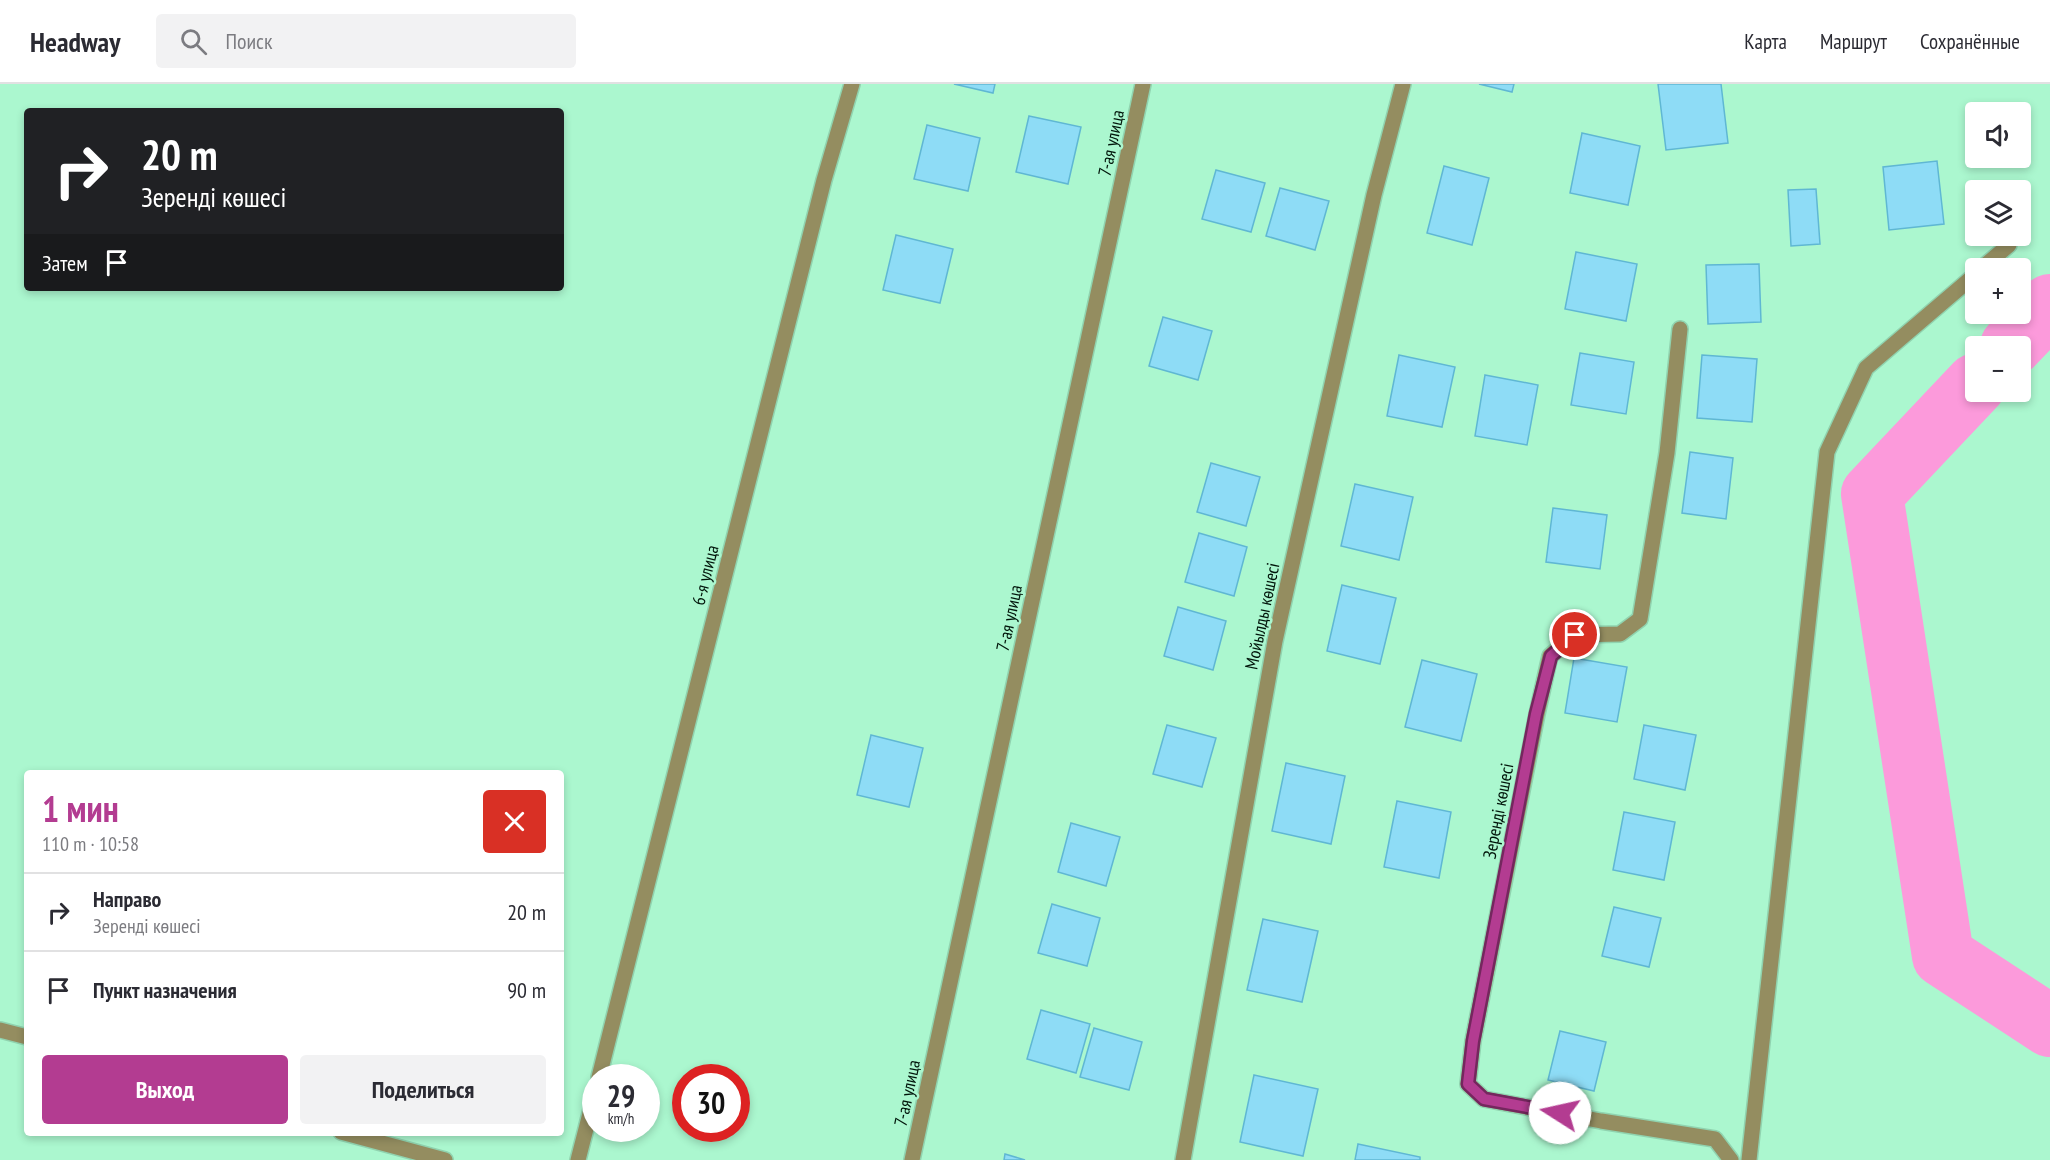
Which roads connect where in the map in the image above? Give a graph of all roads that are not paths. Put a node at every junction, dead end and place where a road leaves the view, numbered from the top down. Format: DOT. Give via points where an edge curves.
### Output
graph roads {
  1 [pos="852,84"];
  2 [pos="1143,84"];
  3 [pos="1403,84"];
  4 [pos="2008,246"];
  5 [pos="1994,258"];
  6 [pos="1965,283"];
  7 [pos="1680,329"];
  8 [pos="0,1030"];
  9 [pos="24,1036"];
  10 [pos="602,1064"];
  11 [pos="356,1136"];
  12 [pos="583,1142"];
  13 [pos="445,1160"];
  14 [pos="578,1160"];
  15 [pos="912,1160"];
  16 [pos="1183,1160"];
  17 [pos="1731,1160"];
  18 [pos="1749,1160"];
  1 -- 10 [label="street, 6-я улица" via="821,191"];
  2 -- 15 [label="street, 7-ая улица"];
  3 -- 16 [label="street, Мойылды көшесі" via="1374,195 1275,642"];
  4 -- 5 [label="street"];
  6 -- 18 [label="street" via="1866,368 1827,452"];
  7 -- 17 [label="street, Зеренді көшесі" via="1667,453 1640,620 1620,634 1575,635 1551,656 1536,714 1468,1084 1484,1099 1715,1139"];
  8 -- 9 [label="street"];
  11 -- 13 [label="street"];
  12 -- 14 [label="street"];
}
